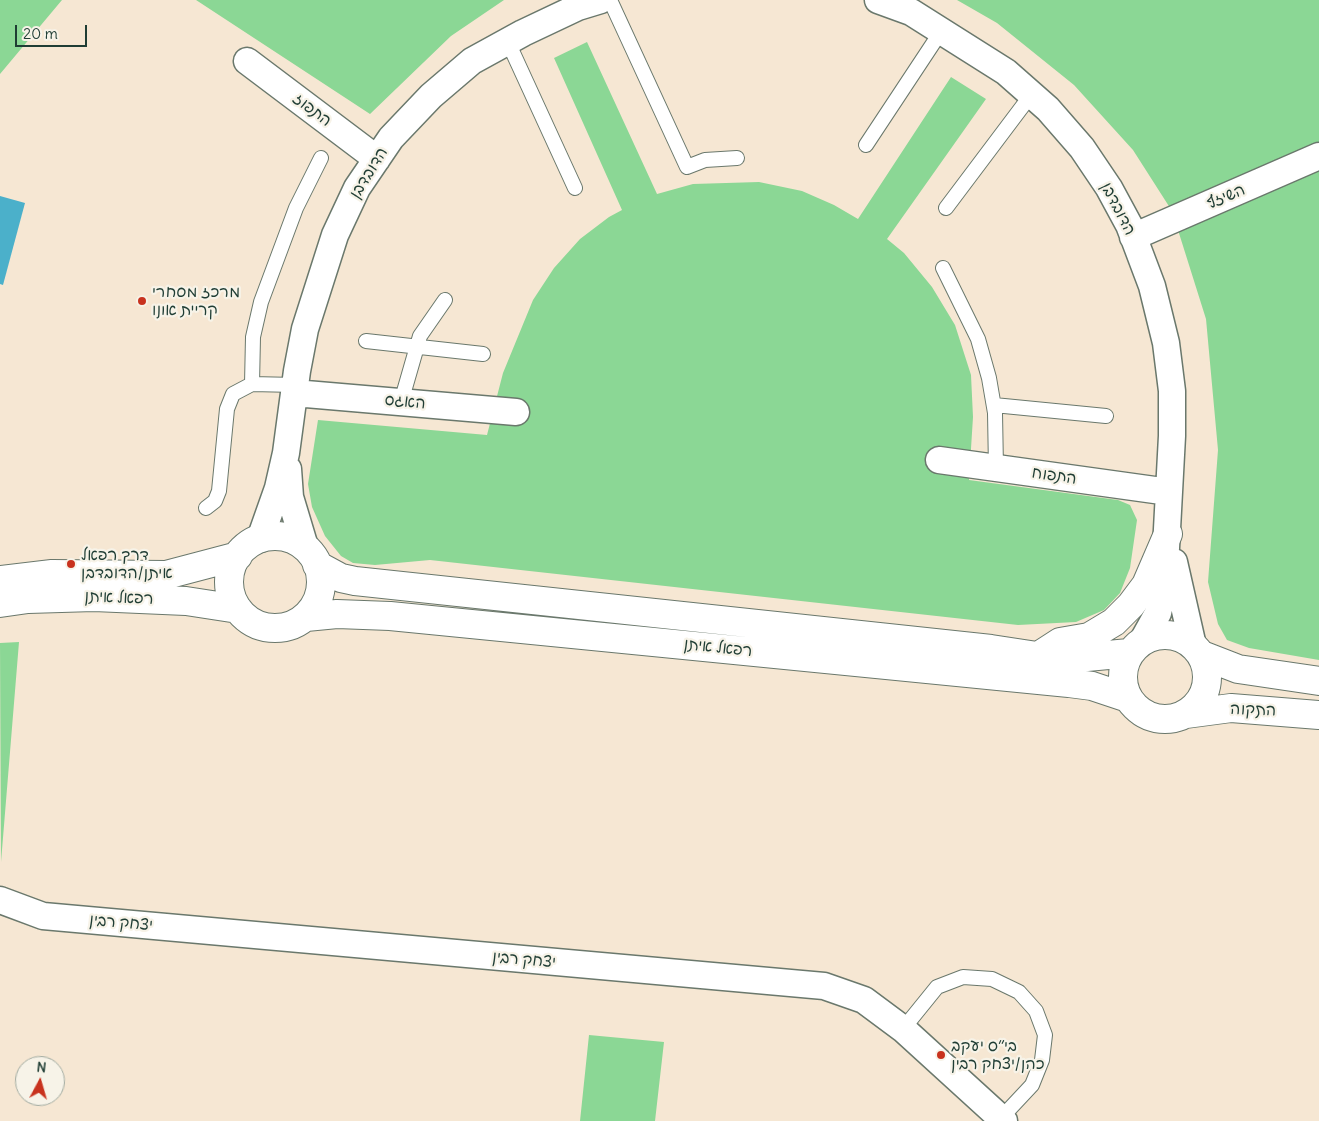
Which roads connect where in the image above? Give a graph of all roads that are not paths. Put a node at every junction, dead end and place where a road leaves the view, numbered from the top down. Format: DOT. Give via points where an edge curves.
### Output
graph roads {
  1 [pos="601,0"];
  2 [pos="610,0"];
  3 [pos="878,0"];
  4 [pos="942,30"];
  5 [pos="508,42"];
  6 [pos="247,61"];
  7 [pos="1032,94"];
  8 [pos="866,145"];
  9 [pos="1319,156"];
  10 [pos="321,158"];
  11 [pos="737,158"];
  12 [pos="377,159"];
  13 [pos="575,188"];
  14 [pos="946,208"];
  15 [pos="1133,237"];
  16 [pos="943,268"];
  17 [pos="444,300"];
  18 [pos="366,341"];
  19 [pos="416,346"];
  20 [pos="483,354"];
  21 [pos="252,384"];
  22 [pos="295,389"];
  23 [pos="401,402"];
  24 [pos="994,405"];
  25 [pos="516,412"];
  26 [pos="1106,416"];
  27 [pos="286,453"];
  28 [pos="939,460"];
  29 [pos="996,468"];
  30 [pos="1169,492"];
  31 [pos="206,508"];
  32 [pos="1168,529"];
  33 [pos="260,539"];
  34 [pos="238,556"];
  35 [pos="311,556"];
  36 [pos="0,580"];
  37 [pos="0,603"];
  38 [pos="238,609"];
  39 [pos="306,617"];
  40 [pos="1136,647"];
  41 [pos="1198,650"];
  42 [pos="1037,656"];
  43 [pos="1319,681"];
  44 [pos="1128,698"];
  45 [pos="1186,714"];
  46 [pos="1319,715"];
  47 [pos="0,900"];
  48 [pos="903,1029"];
  49 [pos="1003,1119"];
  1 -- 5 [label="street, הדובדבן" via="578,7"];
  2 -- 11 [label="lane" via="687,168 705,160"];
  3 -- 4 [label="street, הדובדבן" via="912,12"];
  4 -- 7 [label="street, הדובדבן" via="1006,72"];
  4 -- 8 [label="lane"];
  5 -- 12 [label="street, הדובדבן" via="472,62 431,96 390,138"];
  5 -- 13 [label="lane"];
  6 -- 12 [label="street, התפוז"];
  7 -- 14 [label="lane"];
  7 -- 15 [label="street, הדובדבן" via="1082,148 1109,188"];
  9 -- 15 [label="street, השיזף"];
  10 -- 21 [label="lane" via="296,208 260,302 253,337"];
  12 -- 22 [label="street, הדובדבן" via="357,188 335,235 305,329"];
  15 -- 30 [label="street, הדובדבן" via="1152,286 1166,342 1172,391"];
  16 -- 24 [label="lane" via="978,339"];
  17 -- 19 [label="lane"];
  18 -- 19 [label="lane"];
  19 -- 20 [label="lane"];
  19 -- 23 [label="lane"];
  21 -- 22 [label="lane"];
  21 -- 31 [label="lane" via="233,394 227,409 219,491 215,501"];
  22 -- 23 [label="street, האגס"];
  22 -- 27 [label="street, הדובדבן"];
  23 -- 25 [label="street, האגס"];
  24 -- 26 [label="lane"];
  24 -- 29 [label="lane" via="998,450"];
  27 -- 33 [label="street, הדובדבן"];
  27 -- 35 [label="street, הדובדבן" via="290,497"];
  28 -- 29 [label="street, התפוח"];
  29 -- 30 [label="street, התפוח"];
  30 -- 32 [label="street, הדובדבן"];
  32 -- 40 [label="street, הדובדבן" via="1164,586 1158,613"];
  32 -- 41 [label="street, הדובדבן" via="1179,587"];
  32 -- 42 [label="street" via="1146,585 1114,622 1089,636 1060,642"];
  33 -- 34 [label="street"];
  33 -- 35 [label="street" via="276,536 291,539"];
  34 -- 36 [label="street, רפאל איתן" via="166,575 52,574"];
  34 -- 38 [label="street" via="231,568 229,582 231,596"];
  35 -- 39 [label="street" via="320,574 320,589 316,604"];
  35 -- 42 [label="street, רפאל איתן" via="341,578 355,582"];
  37 -- 38 [label="street, רפאל איתן" via="94,597 186,601"];
  38 -- 39 [label="street" via="262,626 278,628 293,625"];
  39 -- 44 [label="street, רפאל איתן" via="390,616 1069,683 1092,686"];
  40 -- 41 [label="street" via="1156,635 1169,635 1182,638"];
  40 -- 42 [label="street, רפאל איתן" via="1066,659"];
  40 -- 44 [label="street" via="1122,672"];
  41 -- 43 [label="street" via="1238,669"];
  41 -- 45 [label="street" via="1207,675 1206,688 1200,700"];
  44 -- 45 [label="street" via="1141,712 1154,718 1167,719"];
  45 -- 46 [label="street, התקוה" via="1231,708"];
  47 -- 48 [label="street, יצחק רבין" via="43,916 824,986 864,1000"];
  48 -- 49 [label="street, יצחק רבין"];
  48 -- 49 [label="lane" via="937,987 963,977 992,979 1019,992 1036,1010 1045,1035 1042,1060 1032,1085"];
}
